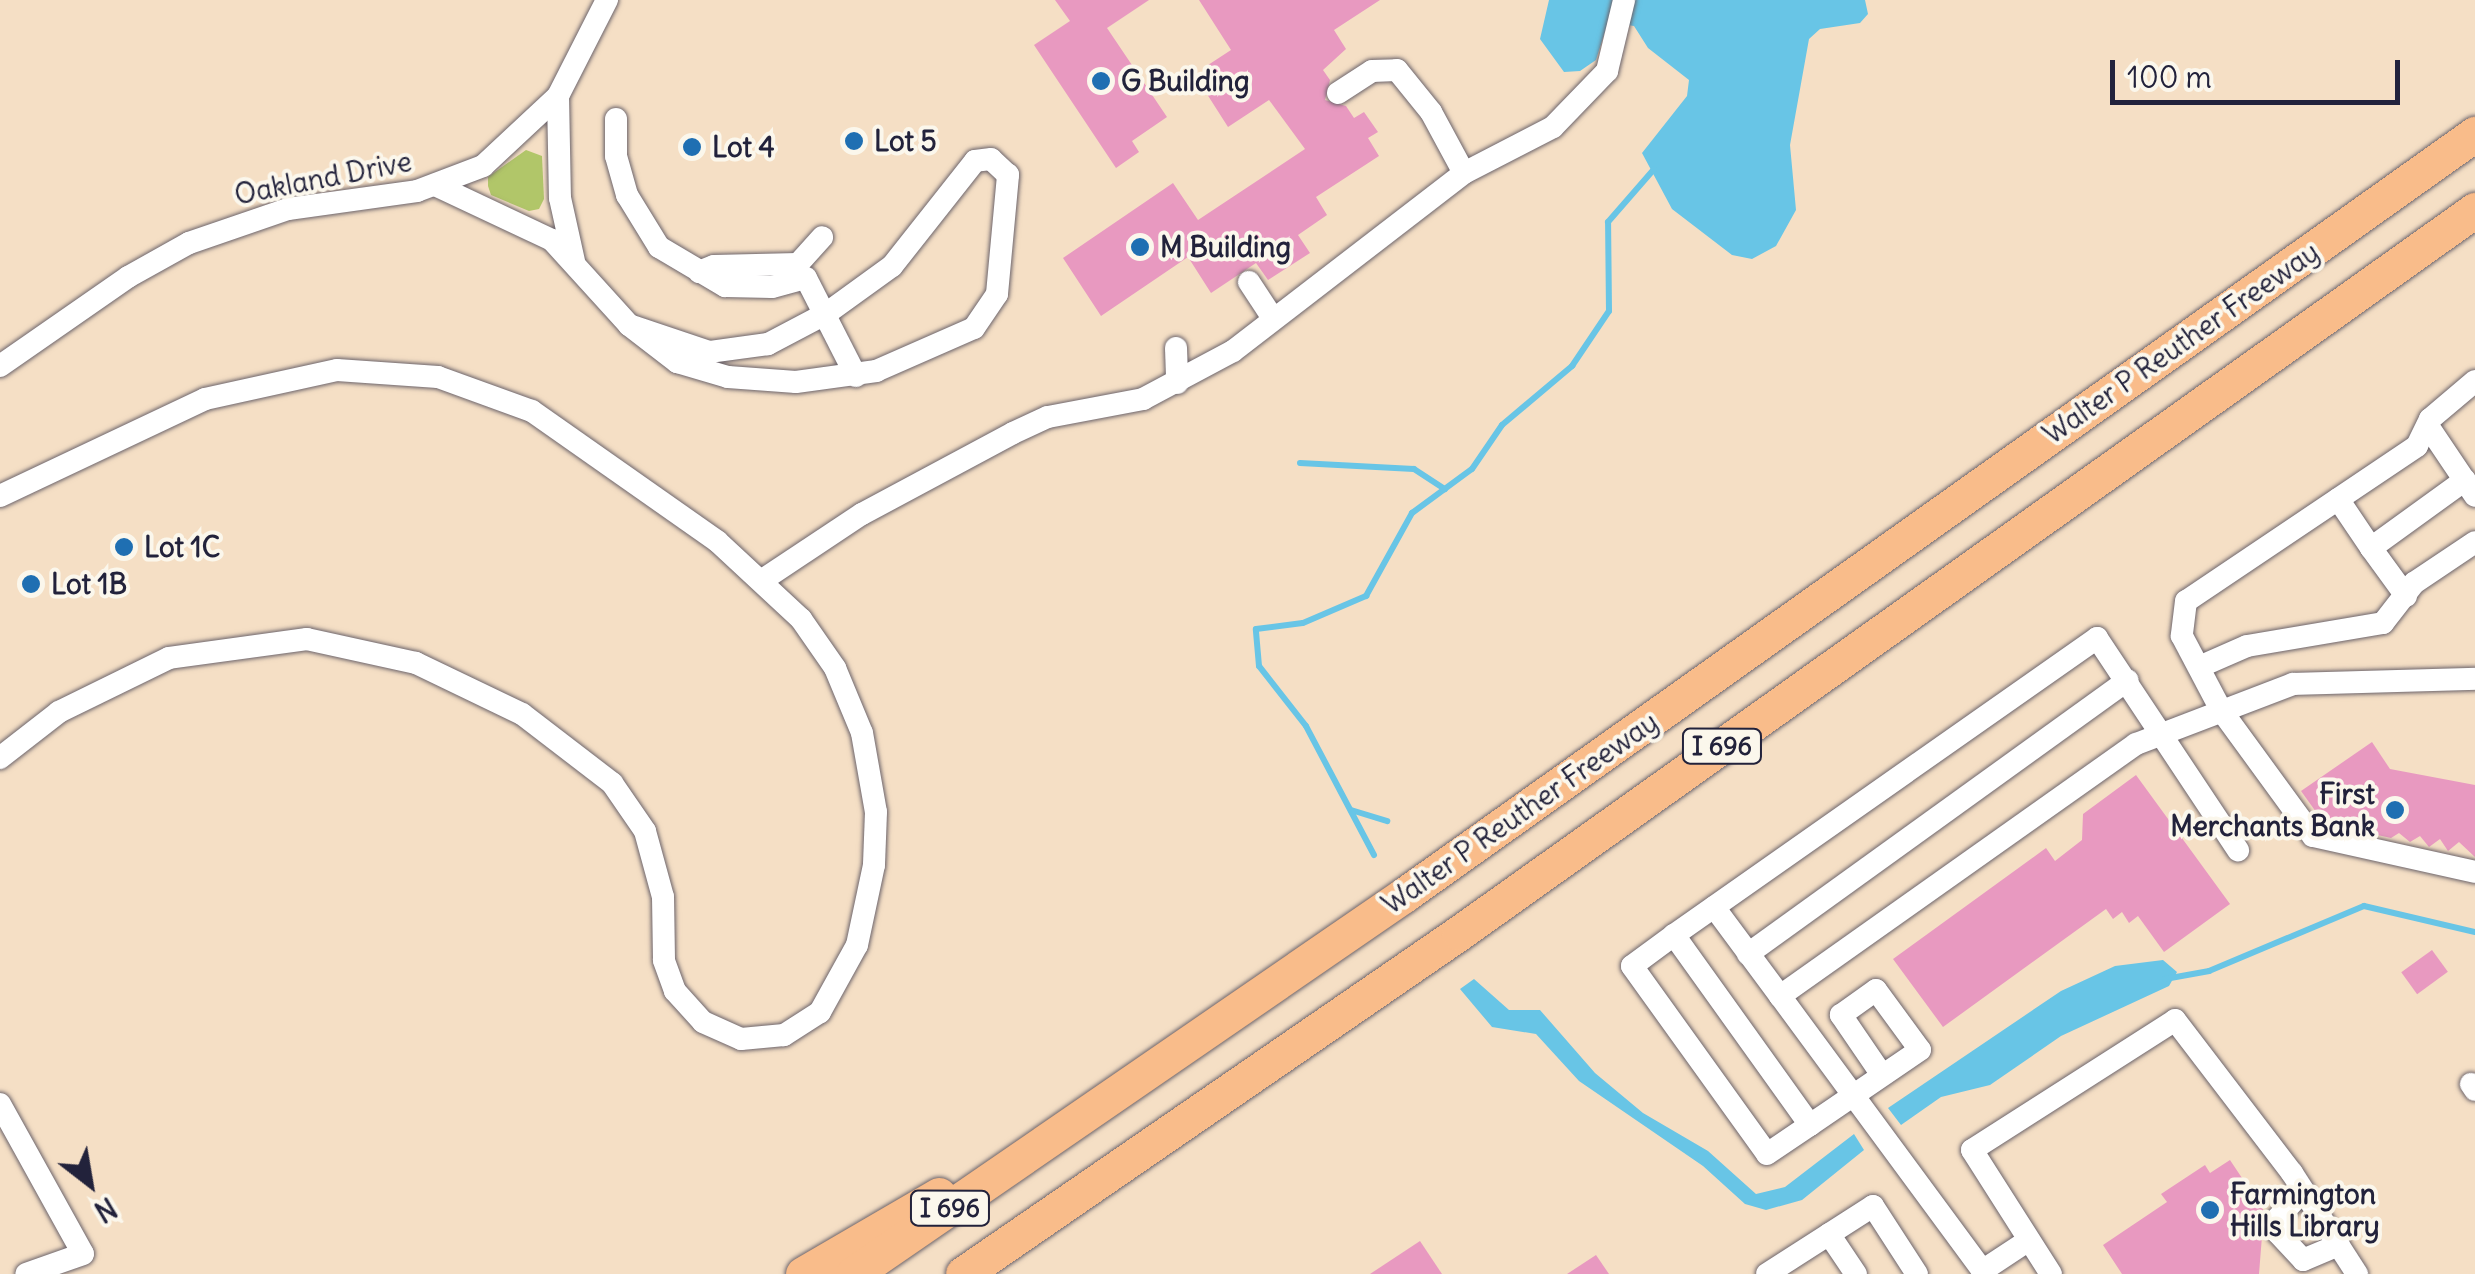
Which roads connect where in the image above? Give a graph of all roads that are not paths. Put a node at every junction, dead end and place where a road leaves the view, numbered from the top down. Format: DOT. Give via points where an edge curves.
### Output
graph roads {
  1 [pos="606,0"];
  2 [pos="1624,0"];
  3 [pos="1338,93"];
  4 [pos="558,96"];
  5 [pos="616,120"];
  6 [pos="2475,134"];
  7 [pos="1464,173"];
  8 [pos="435,185"];
  9 [pos="2475,210"];
  10 [pos="822,237"];
  11 [pos="575,264"];
  12 [pos="802,271"];
  13 [pos="1250,282"];
  14 [pos="828,313"];
  15 [pos="1272,317"];
  16 [pos="628,325"];
  17 [pos="1176,348"];
  18 [pos="0,366"];
  19 [pos="856,376"];
  20 [pos="1177,383"];
  21 [pos="2472,388"];
  22 [pos="2428,426"];
  23 [pos="2470,488"];
  24 [pos="0,496"];
  25 [pos="2338,500"];
  26 [pos="2475,542"];
  27 [pos="2371,548"];
  28 [pos="764,579"];
  29 [pos="2406,596"];
  30 [pos="2199,667"];
  31 [pos="2128,680"];
  32 [pos="2468,680"];
  33 [pos="2221,710"];
  34 [pos="2156,736"];
  35 [pos="0,758"];
  36 [pos="2238,850"];
  37 [pos="2475,872"];
  38 [pos="1714,907"];
  39 [pos="1674,935"];
  40 [pos="1748,954"];
  41 [pos="1780,996"];
  42 [pos="1882,1074"];
  43 [pos="1851,1096"];
  44 [pos="0,1104"];
  45 [pos="1810,1124"];
  46 [pos="1048,1142"];
  47 [pos="1107,1176"];
  48 [pos="2303,1191"];
  49 [pos="1829,1234"];
  50 [pos="2029,1240"];
  51 [pos="2339,1246"];
  52 [pos="1780,1271"];
  53 [pos="38,1272"];
  54 [pos="1984,1272"];
  55 [pos="803,1274"];
  56 [pos="853,1274"];
  57 [pos="963,1274"];
  58 [pos="980,1274"];
  59 [pos="1856,1274"];
  60 [pos="1917,1274"];
  61 [pos="2051,1274"];
  62 [pos="2357,1274"];
  1 -- 4 [label="street, Oakland Drive"];
  2 -- 7 [label="street" via="1607,71 1588,94 1553,127"];
  3 -- 7 [label="street" via="1372,71 1397,70 1431,112"];
  4 -- 8 [label="street, Oakland Drive" via="501,154"];
  4 -- 11 [label="street" via="558,181"];
  5 -- 12 [label="street" via="616,156 640,224 673,260 737,288"];
  6 -- 46 [label="highway, Walter P Reuther Freeway / I 696"];
  7 -- 15 [label="street"];
  8 -- 11 [label="street" via="528,224"];
  8 -- 18 [label="street, Oakland Drive" via="288,210 204,236 128,277"];
  9 -- 47 [label="highway, I 696"];
  10 -- 12 [label="street"];
  11 -- 16 [label="street"];
  12 -- 14 [label="street"];
  13 -- 15 [label="street"];
  14 -- 16 [label="street" via="768,344 729,353 692,349"];
  14 -- 19 [label="street"];
  14 -- 19 [label="street" via="892,266 970,166 982,159 1000,165 1010,188 989,311 963,337"];
  15 -- 20 [label="street" via="1233,351"];
  16 -- 19 [label="street" via="677,362 728,377 796,382"];
  17 -- 20 [label="street"];
  20 -- 28 [label="street" via="1142,399 1048,417 1013,433 862,514"];
  21 -- 22 [label="street"];
  22 -- 23 [label="street"];
  22 -- 25 [label="street" via="2417,446"];
  23 -- 27 [label="street"];
  24 -- 28 [label="street" via="138,425 229,391 337,370 438,378 532,412 578,440"];
  25 -- 27 [label="street"];
  25 -- 30 [label="street" via="2186,601 2182,636"];
  26 -- 29 [label="street" via="2414,583"];
  27 -- 29 [label="street"];
  28 -- 35 [label="street" via="802,620 852,700 876,812 868,907 843,979 820,1012 784,1034 742,1039 689,1011 664,960 663,896 645,831 612,783 522,714 416,663 308,639 168,658 59,712"];
  29 -- 30 [label="street" via="2383,624 2248,646"];
  30 -- 33 [label="street"];
  31 -- 34 [label="street"];
  31 -- 38 [label="street" via="2097,638"];
  31 -- 40 [label="street"];
  32 -- 33 [label="street" via="2294,684"];
  33 -- 34 [label="street"];
  33 -- 37 [label="street" via="2313,836"];
  34 -- 36 [label="street"];
  34 -- 41 [label="street"];
  38 -- 39 [label="street"];
  38 -- 40 [label="street"];
  39 -- 45 [label="street"];
  39 -- 45 [label="street" via="1632,966 1666,1014 1767,1154"];
  40 -- 41 [label="street"];
  41 -- 43 [label="street"];
  42 -- 43 [label="street"];
  43 -- 45 [label="street"];
  43 -- 54 [label="street"];
  44 -- 53 [label="street" via="83,1254"];
  46 -- 55 [label="highway" via="886,1220"];
  46 -- 56 [label="highway, Walter P Reuther Freeway / I 696"];
  47 -- 57 [label="highway, I 696"];
  47 -- 58 [label="highway"];
  48 -- 50 [label="street" via="2176,1020 1972,1150"];
  48 -- 51 [label="street"];
  48 -- 51 [label="street" via="2277,1219 2278,1233 2303,1260"];
  49 -- 52 [label="street"];
  49 -- 59 [label="street"];
  49 -- 60 [label="street" via="1873,1206"];
  50 -- 54 [label="street"];
  50 -- 61 [label="street"];
  51 -- 62 [label="street"];
}
